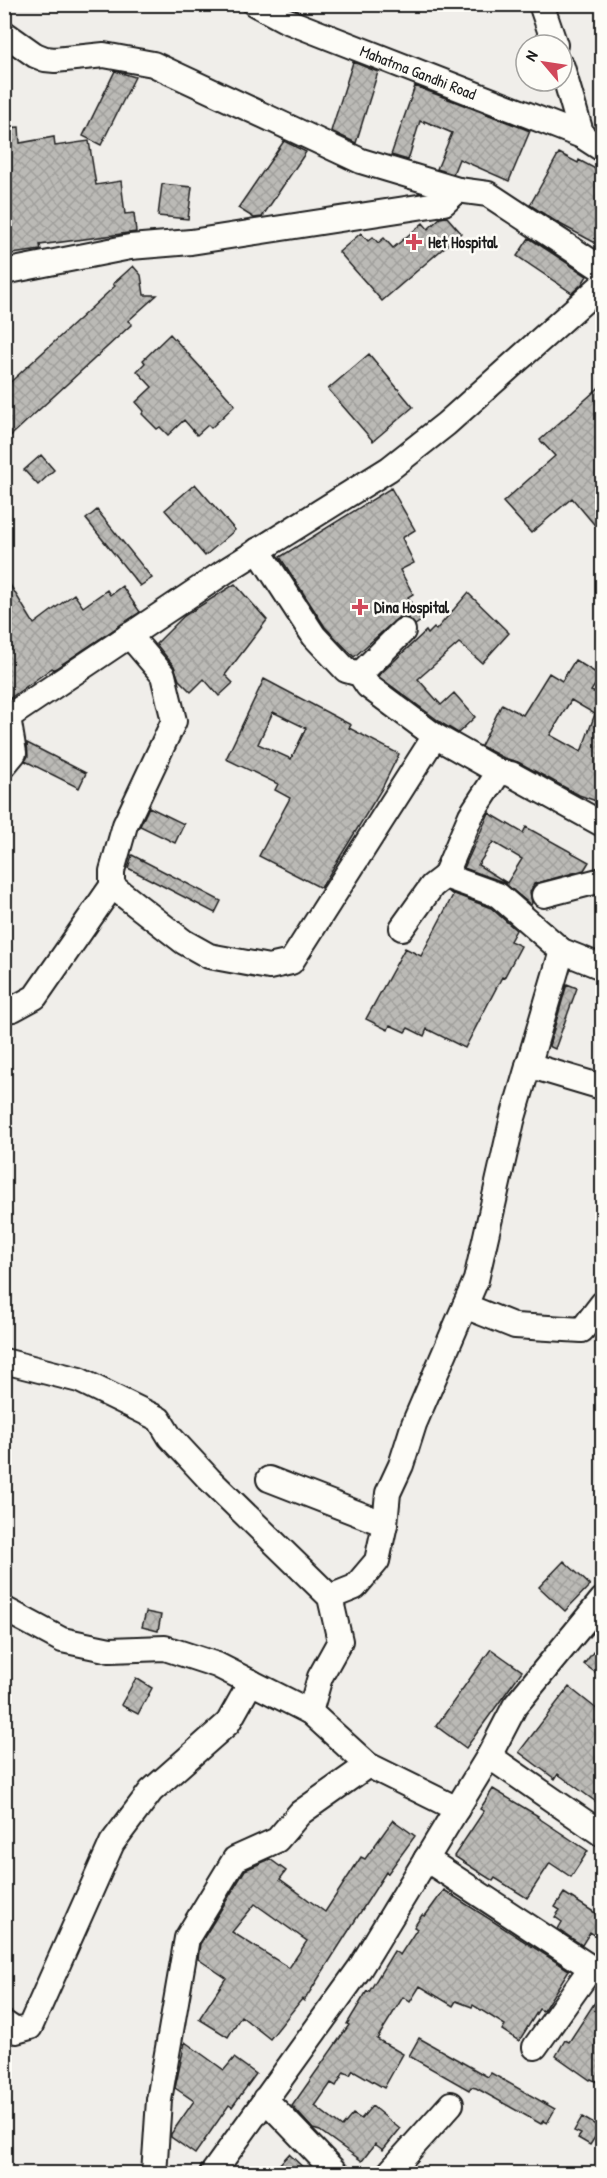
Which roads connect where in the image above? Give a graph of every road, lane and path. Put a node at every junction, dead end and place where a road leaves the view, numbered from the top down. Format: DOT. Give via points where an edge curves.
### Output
graph roads {
  1 [pos="255,4"];
  2 [pos="541,4"];
  3 [pos="4,33"];
  4 [pos="551,33"];
  5 [pos="570,93"];
  6 [pos="582,136"];
  7 [pos="603,149"];
  8 [pos="458,190"];
  9 [pos="603,268"];
  10 [pos="4,272"];
  11 [pos="603,285"];
  12 [pos="258,550"];
  13 [pos="404,631"];
  14 [pos="129,636"];
  15 [pos="360,674"];
  16 [pos="6,717"];
  17 [pos="435,736"];
  18 [pos="4,765"];
  19 [pos="499,772"];
  20 [pos="603,824"];
  21 [pos="446,876"];
  22 [pos="603,880"];
  23 [pos="112,886"];
  24 [pos="544,895"];
  25 [pos="402,928"];
  26 [pos="562,951"];
  27 [pos="603,967"];
  28 [pos="4,1010"];
  29 [pos="528,1065"];
  30 [pos="603,1087"];
  31 [pos="603,1304"];
  32 [pos="465,1306"];
  33 [pos="4,1361"];
  34 [pos="269,1479"];
  35 [pos="385,1524"];
  36 [pos="330,1597"];
  37 [pos="4,1609"];
  38 [pos="599,1611"];
  39 [pos="251,1682"];
  40 [pos="310,1712"];
  41 [pos="489,1756"];
  42 [pos="368,1764"];
  43 [pos="457,1809"];
  44 [pos="603,1834"];
  45 [pos="426,1859"];
  46 [pos="597,1972"];
  47 [pos="4,2023"];
  48 [pos="535,2047"];
  49 [pos="265,2099"];
  50 [pos="451,2104"];
  51 [pos="154,2174"];
  52 [pos="212,2174"];
  53 [pos="337,2174"];
  54 [pos="388,2174"];
  1 -- 6 [label="street, Mahatma Gandhi Road" via="285,20"];
  2 -- 4 [label="street"];
  3 -- 8 [label="street" via="45,59 104,55 153,64 361,161"];
  5 -- 6 [label="street"];
  6 -- 7 [label="street, Mahatma Gandhi Road"];
  8 -- 9 [label="street" via="488,194"];
  8 -- 10 [label="street" via="444,203 191,242 129,247"];
  11 -- 12 [label="street" via="446,424 389,469"];
  12 -- 14 [label="street"];
  12 -- 15 [label="street" via="314,636 346,670"];
  13 -- 15 [label="street"];
  14 -- 16 [label="street"];
  14 -- 23 [label="street" via="163,675 174,721 125,825 112,871"];
  15 -- 17 [label="street" via="368,686"];
  16 -- 18 [label="street" via="14,753"];
  17 -- 19 [label="street"];
  17 -- 23 [label="street" via="291,962 269,967 209,956 184,942"];
  19 -- 20 [label="street" via="512,774"];
  19 -- 21 [label="street" via="471,815"];
  21 -- 25 [label="street" via="432,886"];
  21 -- 26 [label="street" via="498,895"];
  22 -- 24 [label="street"];
  23 -- 28 [label="street" via="35,997"];
  26 -- 27 [label="street"];
  26 -- 29 [label="street"];
  29 -- 30 [label="street"];
  29 -- 32 [label="street" via="476,1280"];
  31 -- 32 [label="street" via="582,1330 515,1326"];
  32 -- 35 [label="street" via="388,1493"];
  33 -- 36 [label="street" via="79,1380 159,1419 170,1437 209,1479"];
  34 -- 35 [label="street"];
  35 -- 36 [label="street" via="377,1561 355,1587"];
  36 -- 40 [label="street" via="340,1641 320,1677"];
  37 -- 39 [label="street" via="62,1640 110,1650 165,1648 217,1665"];
  38 -- 41 [label="street" via="515,1706"];
  39 -- 40 [label="street"];
  39 -- 47 [label="street" via="228,1723 151,1791 112,1843 30,2027 16,2031"];
  40 -- 42 [label="street"];
  41 -- 43 [label="street"];
  41 -- 44 [label="street"];
  42 -- 43 [label="street"];
  42 -- 51 [label="street" via="300,1813 277,1840 235,1859 187,1938 159,2100"];
  43 -- 45 [label="street"];
  45 -- 46 [label="street"];
  45 -- 49 [label="street" via="360,1968"];
  46 -- 48 [label="street"];
  49 -- 52 [label="street"];
  49 -- 53 [label="street"];
  50 -- 54 [label="street"];
}
